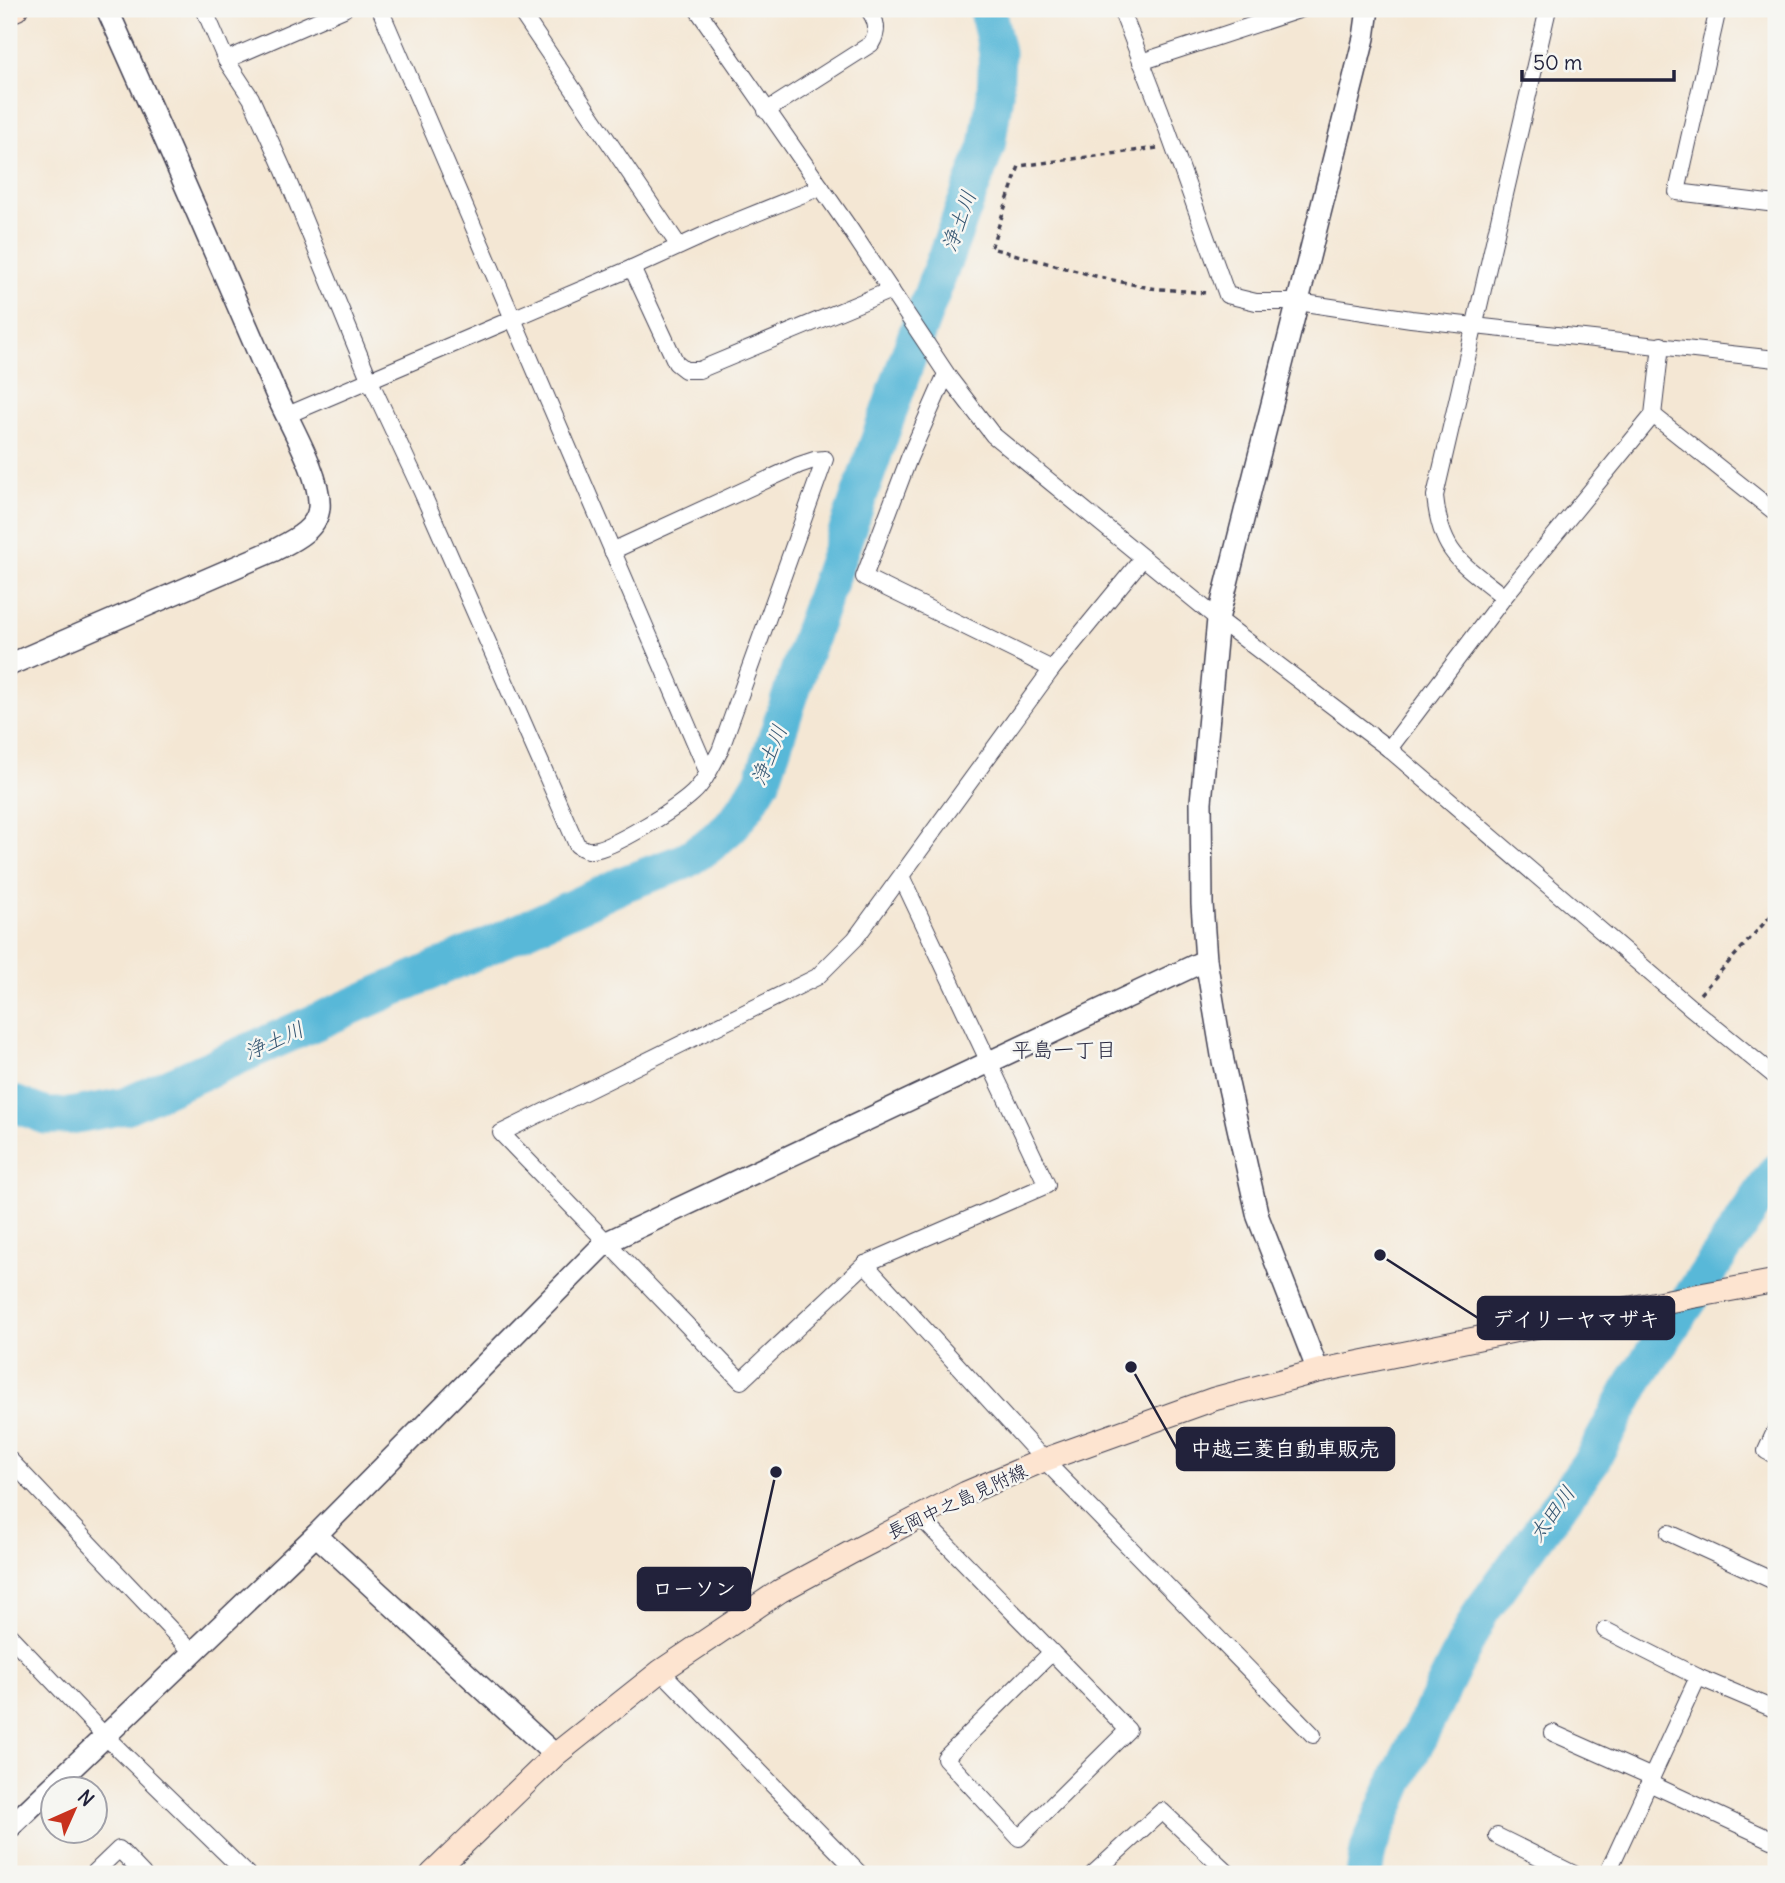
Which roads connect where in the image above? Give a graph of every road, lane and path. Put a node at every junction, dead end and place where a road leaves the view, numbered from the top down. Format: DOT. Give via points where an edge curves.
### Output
graph roads {
  1 [pos="16,9"];
  2 [pos="107,9"];
  3 [pos="204,9"];
  4 [pos="344,9"];
  5 [pos="380,9"];
  6 [pos="519,9"];
  7 [pos="697,9"];
  8 [pos="868,9"];
  9 [pos="1121,9"];
  10 [pos="1302,9"];
  11 [pos="1368,9"];
  12 [pos="1548,9"];
  13 [pos="1718,9"];
  14 [pos="9,12"];
  15 [pos="226,60"];
  16 [pos="1141,62"];
  17 [pos="766,111"];
  18 [pos="1173,146"];
  19 [pos="821,187"];
  20 [pos="1776,204"];
  21 [pos="679,246"];
  22 [pos="632,268"];
  23 [pos="894,295"];
  24 [pos="1227,295"];
  25 [pos="1298,302"];
  26 [pos="512,318"];
  27 [pos="1474,326"];
  28 [pos="1661,345"];
  29 [pos="1776,359"];
  30 [pos="946,374"];
  31 [pos="370,380"];
  32 [pos="1653,415"];
  33 [pos="285,416"];
  34 [pos="1776,513"];
  35 [pos="612,551"];
  36 [pos="1143,558"];
  37 [pos="1504,597"];
  38 [pos="1218,619"];
  39 [pos="9,665"];
  40 [pos="1052,669"];
  41 [pos="1389,749"];
  42 [pos="708,773"];
  43 [pos="902,878"];
  44 [pos="1776,910"];
  45 [pos="1206,960"];
  46 [pos="1690,1007"];
  47 [pos="991,1062"];
  48 [pos="1776,1077"];
  49 [pos="605,1243"];
  50 [pos="865,1265"];
  51 [pos="1776,1281"];
  52 [pos="1318,1371"];
  53 [pos="1776,1429"];
  54 [pos="1776,1456"];
  55 [pos="9,1459"];
  56 [pos="1044,1460"];
  57 [pos="920,1517"];
  58 [pos="1669,1533"];
  59 [pos="316,1535"];
  60 [pos="1776,1582"];
  61 [pos="1605,1630"];
  62 [pos="9,1635"];
  63 [pos="1052,1652"];
  64 [pos="193,1653"];
  65 [pos="661,1671"];
  66 [pos="1698,1677"];
  67 [pos="1776,1710"];
  68 [pos="1553,1732"];
  69 [pos="1314,1735"];
  70 [pos="105,1736"];
  71 [pos="555,1755"];
  72 [pos="1651,1780"];
  73 [pos="9,1828"];
  74 [pos="1497,1836"];
  75 [pos="1776,1842"];
  76 [pos="93,1874"];
  77 [pos="143,1874"];
  78 [pos="247,1874"];
  79 [pos="432,1874"];
  80 [pos="860,1874"];
  81 [pos="1093,1874"];
  82 [pos="1229,1874"];
  83 [pos="1574,1874"];
  84 [pos="1607,1874"];
  1 -- 14 [label="main road"];
  2 -- 33 [label="street"];
  3 -- 15 [label="street"];
  4 -- 15 [label="street"];
  5 -- 26 [label="street"];
  6 -- 21 [label="street"];
  7 -- 17 [label="street"];
  8 -- 17 [label="street" via="876,19 877,34 871,44"];
  9 -- 16 [label="street"];
  10 -- 16 [label="street"];
  11 -- 25 [label="street"];
  12 -- 27 [label="street"];
  13 -- 20 [label="street" via="1677,192"];
  15 -- 31 [label="street" via="251,98"];
  16 -- 18 [label="street"];
  17 -- 19 [label="street"];
  18 -- 24 [label="street"];
  18 -- 24 [label="path" via="1019,166 991,247 1150,288"];
  19 -- 21 [label="street"];
  19 -- 23 [label="street"];
  21 -- 22 [label="street"];
  22 -- 23 [label="street" via="676,363 685,370 699,370"];
  22 -- 26 [label="street"];
  23 -- 30 [label="street"];
  24 -- 25 [label="street" via="1256,303"];
  25 -- 27 [label="street"];
  25 -- 38 [label="street"];
  26 -- 31 [label="street"];
  26 -- 35 [label="street"];
  27 -- 28 [label="street"];
  27 -- 37 [label="street" via="1441,464 1437,515 1447,547"];
  28 -- 29 [label="street"];
  28 -- 32 [label="street"];
  30 -- 36 [label="street" via="993,435"];
  30 -- 40 [label="street" via="864,578"];
  31 -- 33 [label="street"];
  31 -- 42 [label="street" via="577,845 589,851 603,848 644,826 694,793"];
  32 -- 34 [label="street"];
  32 -- 37 [label="street"];
  33 -- 39 [label="street" via="319,493 319,510 312,525 275,550"];
  35 -- 42 [label="street"];
  35 -- 42 [label="street" via="799,466 825,459 720,751"];
  36 -- 38 [label="street"];
  36 -- 40 [label="street"];
  37 -- 41 [label="street"];
  38 -- 41 [label="street"];
  38 -- 45 [label="street" via="1201,802"];
  40 -- 43 [label="street"];
  41 -- 46 [label="street"];
  43 -- 47 [label="street"];
  43 -- 49 [label="street" via="855,939 817,977 500,1133"];
  44 -- 46 [label="path"];
  45 -- 47 [label="street"];
  45 -- 52 [label="street" via="1258,1217"];
  46 -- 48 [label="street"];
  47 -- 49 [label="street"];
  47 -- 50 [label="street" via="1047,1185"];
  49 -- 50 [label="street" via="741,1381"];
  49 -- 59 [label="street"];
  50 -- 56 [label="street"];
  51 -- 52 [label="main road, 長岡中之島見附線"];
  52 -- 56 [label="main road, 長岡中之島見附線" via="1214,1399"];
  53 -- 54 [label="street" via="1766,1451"];
  55 -- 64 [label="street"];
  56 -- 57 [label="main road, 長岡中之島見附線"];
  56 -- 69 [label="street"];
  57 -- 63 [label="street"];
  57 -- 65 [label="main road, 長岡中之島見附線" via="780,1591"];
  58 -- 60 [label="street"];
  59 -- 64 [label="street"];
  59 -- 71 [label="street"];
  61 -- 66 [label="street"];
  62 -- 70 [label="street"];
  63 -- 63 [label="street" via="1128,1730 1019,1838 945,1758"];
  64 -- 70 [label="street"];
  65 -- 71 [label="main road, 長岡中之島見附線"];
  65 -- 80 [label="street"];
  66 -- 67 [label="street"];
  66 -- 72 [label="street"];
  68 -- 72 [label="street"];
  70 -- 73 [label="street"];
  70 -- 78 [label="street"];
  71 -- 79 [label="main road, 長岡中之島見附線"];
  72 -- 75 [label="street"];
  72 -- 84 [label="street"];
  74 -- 83 [label="street"];
  76 -- 77 [label="street" via="119,1849"];
  81 -- 82 [label="street" via="1162,1811"];
}
